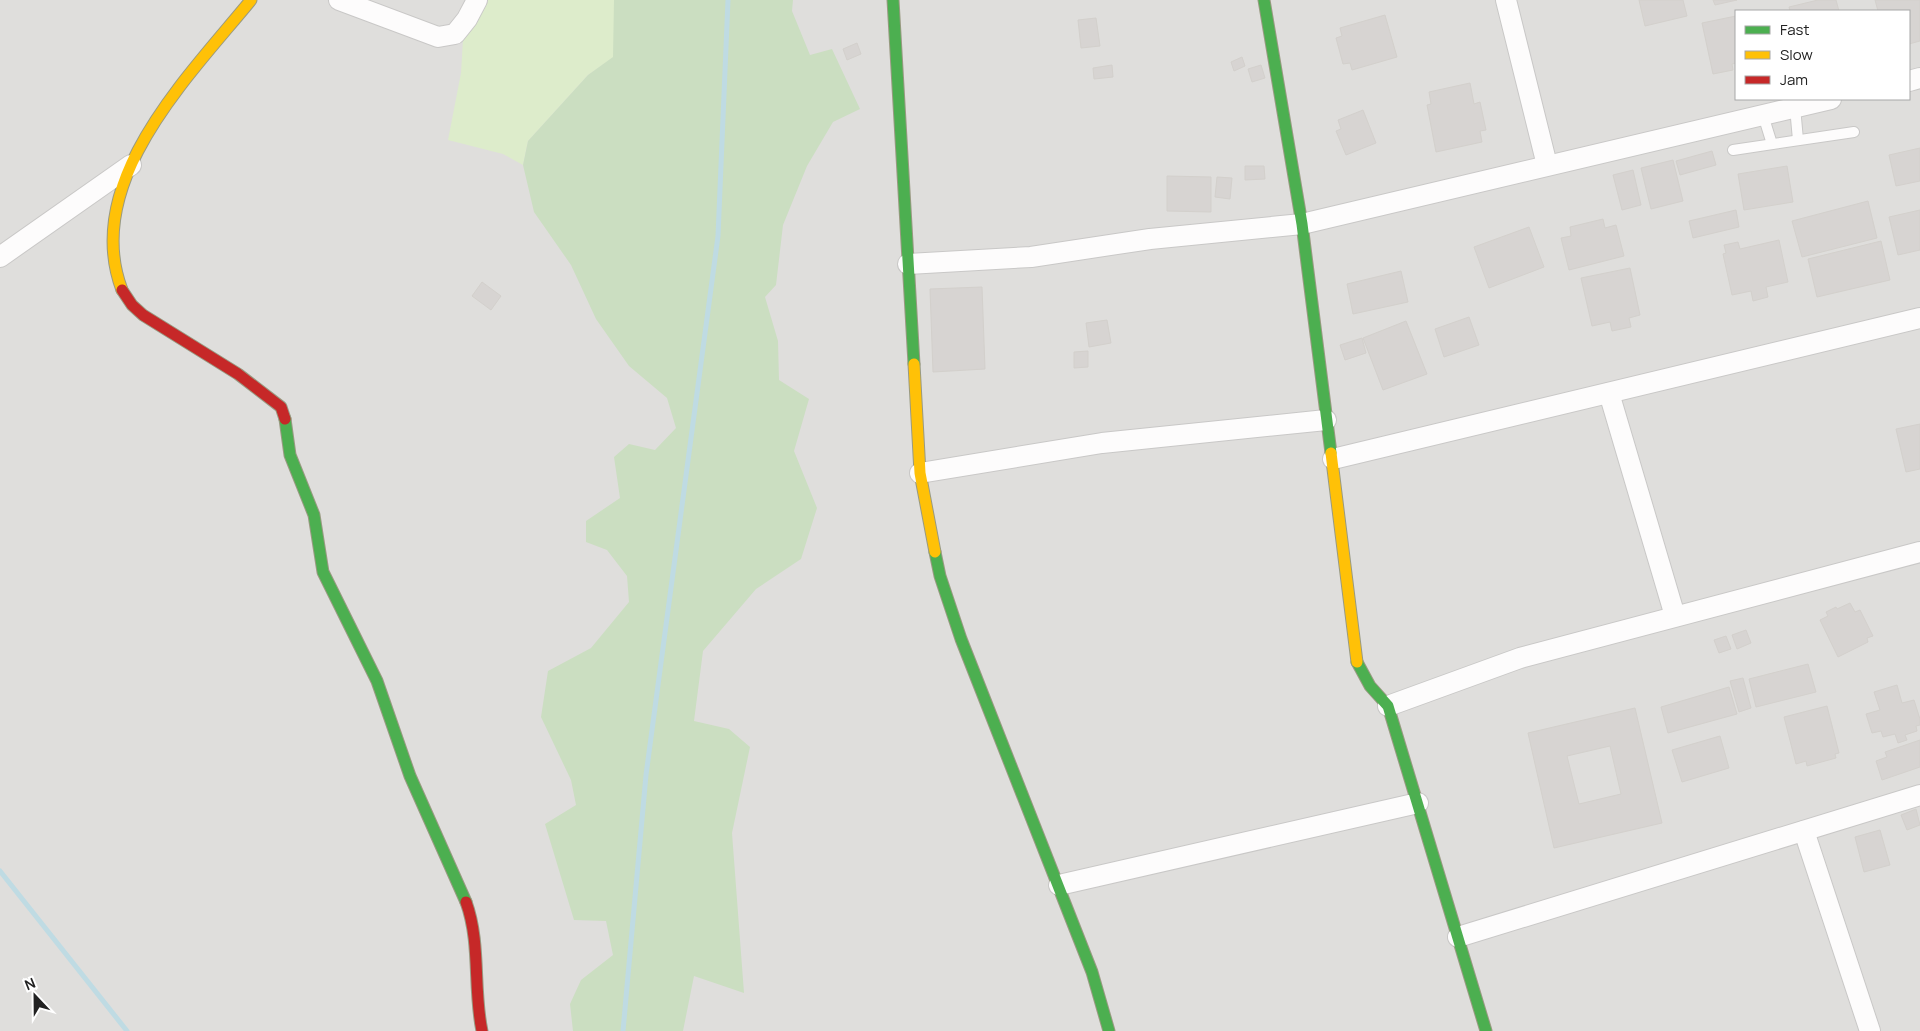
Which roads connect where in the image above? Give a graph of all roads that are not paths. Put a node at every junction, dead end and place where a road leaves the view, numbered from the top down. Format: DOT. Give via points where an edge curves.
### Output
graph roads {
  1 [pos="251,0"];
  2 [pos="339,0"];
  3 [pos="477,0"];
  4 [pos="893,0"];
  5 [pos="1264,0"];
  6 [pos="1506,0"];
  7 [pos="1826,100"];
  8 [pos="1794,107"];
  9 [pos="1763,114"];
  10 [pos="1854,132"];
  11 [pos="1798,140"];
  12 [pos="1772,144"];
  13 [pos="1733,150"];
  14 [pos="1546,165"];
  15 [pos="131,166"];
  16 [pos="1302,224"];
  17 [pos="0,257"];
  18 [pos="908,264"];
  19 [pos="1920,318"];
  20 [pos="1609,393"];
  21 [pos="1326,420"];
  22 [pos="1333,459"];
  23 [pos="920,473"];
  24 [pos="1920,552"];
  25 [pos="1675,616"];
  26 [pos="1388,706"];
  27 [pos="1920,795"];
  28 [pos="1418,803"];
  29 [pos="1804,831"];
  30 [pos="1059,885"];
  31 [pos="1458,937"];
  32 [pos="482,1031"];
  33 [pos="1109,1031"];
  34 [pos="1486,1031"];
  35 [pos="1870,1031"];
  1 -- 15 [label="street" via="173,96 135,154"];
  2 -- 3 [label="street" via="438,37 455,34"];
  4 -- 18 [label="street"];
  5 -- 16 [label="street"];
  6 -- 14 [label="street"];
  7 -- 8 [label="street"];
  8 -- 9 [label="street"];
  8 -- 11 [label="lane"];
  9 -- 12 [label="lane"];
  9 -- 14 [label="street"];
  10 -- 11 [label="lane"];
  11 -- 12 [label="lane"];
  12 -- 13 [label="lane"];
  14 -- 16 [label="street"];
  15 -- 17 [label="street"];
  15 -- 32 [label="street" via="117,204 114,232 116,273 124,294 143,315 238,374 281,407 286,416 293,464 314,515 323,572 377,681 410,776 466,901 471,921 477,1012"];
  16 -- 18 [label="street" via="1150,239 1031,258"];
  16 -- 21 [label="street"];
  18 -- 23 [label="street"];
  19 -- 20 [label="street"];
  20 -- 22 [label="street"];
  20 -- 25 [label="street"];
  21 -- 22 [label="street"];
  21 -- 23 [label="street" via="1102,443"];
  22 -- 26 [label="street" via="1357,662 1369,688"];
  23 -- 30 [label="street" via="940,576 958,630"];
  24 -- 25 [label="street"];
  25 -- 26 [label="street" via="1520,658"];
  26 -- 28 [label="street"];
  27 -- 29 [label="street"];
  28 -- 30 [label="street"];
  28 -- 31 [label="street"];
  29 -- 31 [label="street"];
  29 -- 35 [label="street"];
  30 -- 33 [label="street" via="1092,972"];
  31 -- 34 [label="street"];
}
